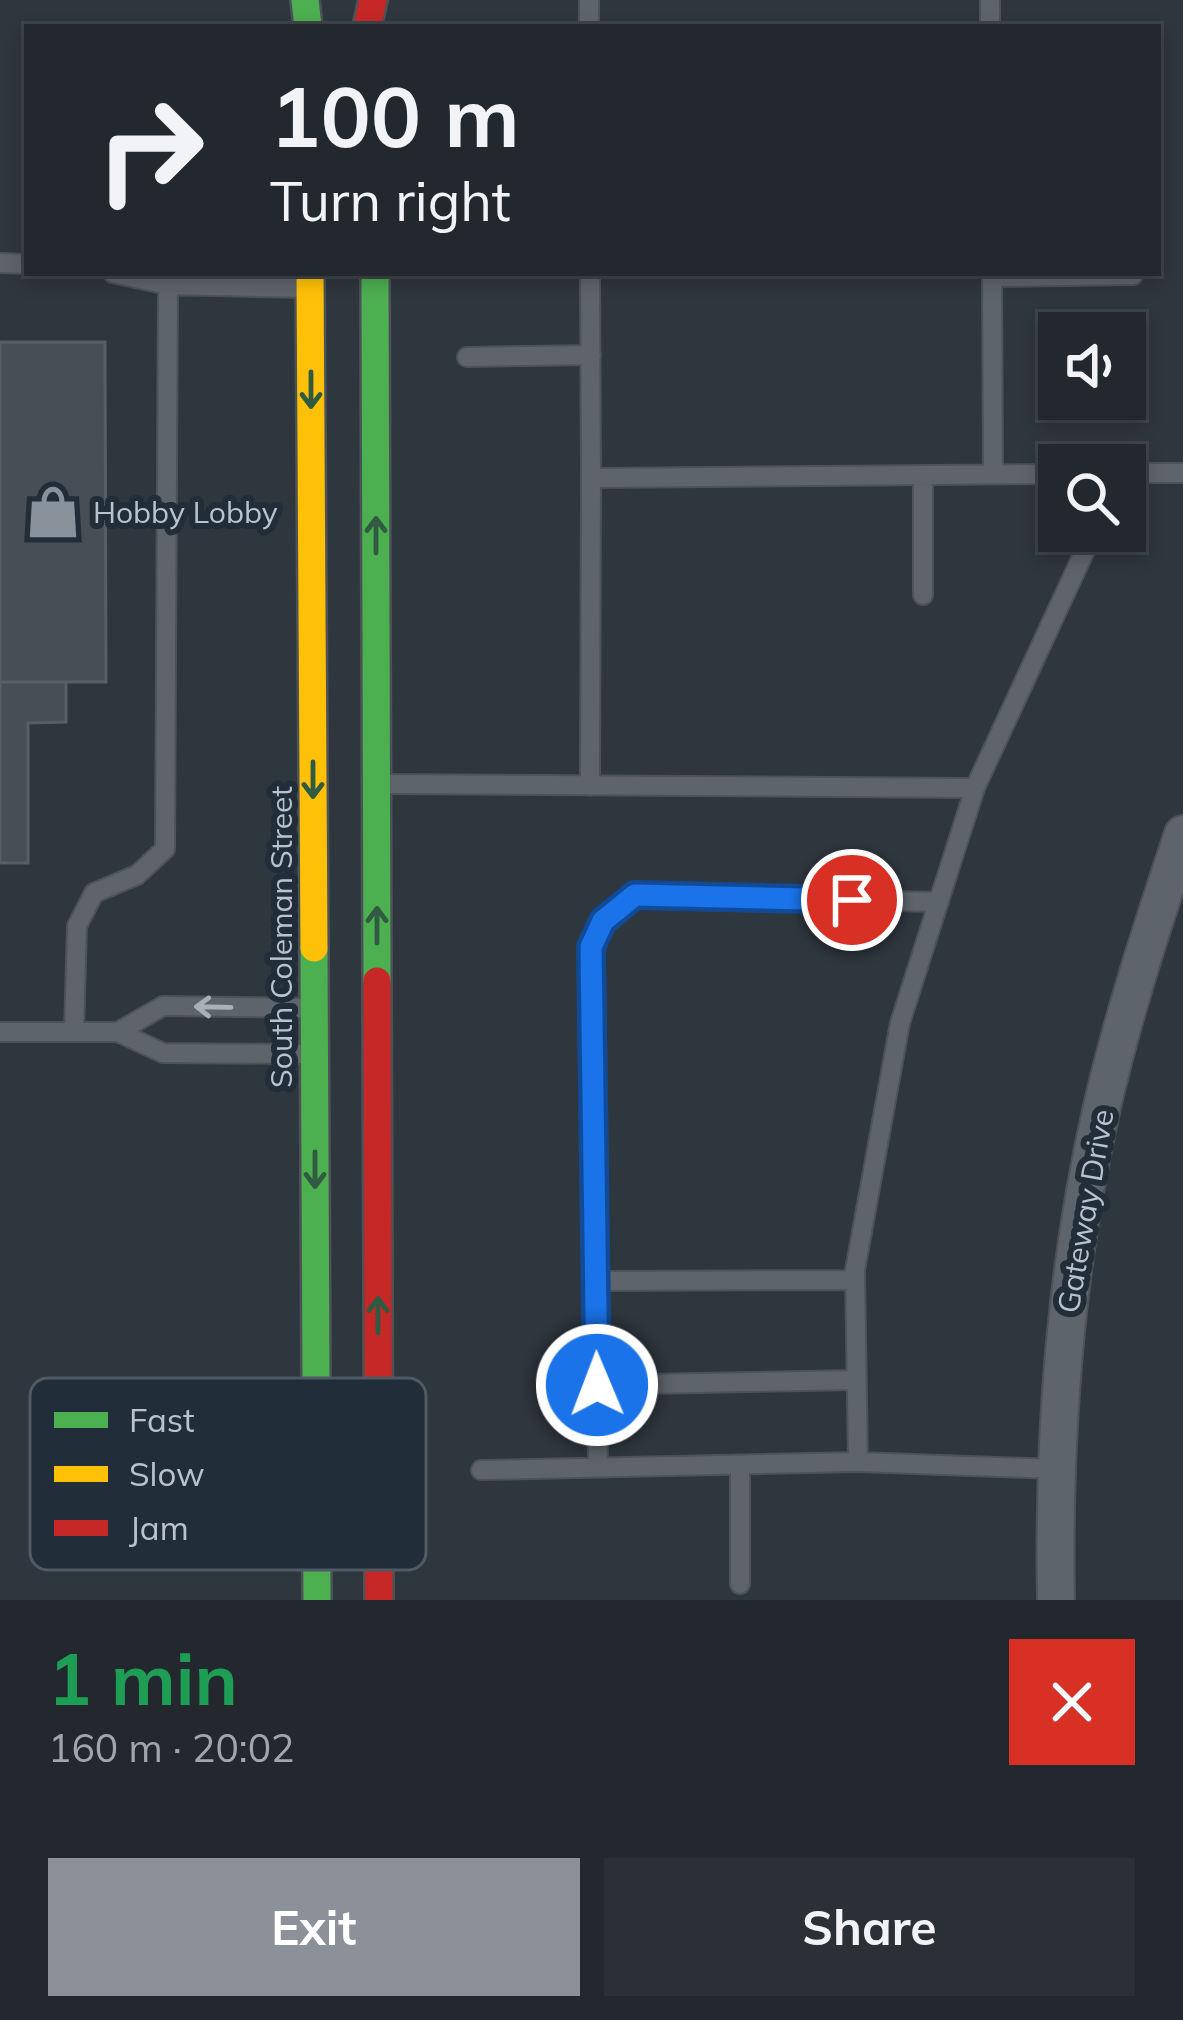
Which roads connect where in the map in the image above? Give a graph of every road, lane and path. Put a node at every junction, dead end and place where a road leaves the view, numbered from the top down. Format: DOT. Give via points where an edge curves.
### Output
graph roads {
  1 [pos="127,276"];
  2 [pos="590,276"];
  3 [pos="992,276"];
  4 [pos="343,284"];
  5 [pos="168,285"];
  6 [pos="591,355"];
  7 [pos="467,357"];
  8 [pos="1183,472"];
  9 [pos="1146,473"];
  10 [pos="993,474"];
  11 [pos="1038,474"];
  12 [pos="923,475"];
  13 [pos="591,478"];
  14 [pos="1084,552"];
  15 [pos="923,596"];
  16 [pos="376,784"];
  17 [pos="590,786"];
  18 [pos="975,788"];
  19 [pos="1183,834"];
  20 [pos="939,902"];
  21 [pos="345,1008"];
  22 [pos="0,1032"];
  23 [pos="74,1032"];
  24 [pos="118,1032"];
  25 [pos="346,1055"];
  26 [pos="855,1280"];
  27 [pos="596,1281"];
  28 [pos="329,1378"];
  29 [pos="366,1378"];
  30 [pos="856,1380"];
  31 [pos="597,1385"];
  32 [pos="858,1462"];
  33 [pos="740,1465"];
  34 [pos="598,1468"];
  35 [pos="1055,1469"];
  36 [pos="481,1470"];
  37 [pos="319,1570"];
  38 [pos="377,1570"];
  39 [pos="740,1584"];
  40 [pos="317,1600"];
  41 [pos="379,1600"];
  42 [pos="1056,1600"];
  1 -- 5 [label="lane"];
  2 -- 6 [label="lane"];
  3 -- 10 [label="lane"];
  4 -- 5 [label="lane"];
  16 -- 4 [label="street, South Coleman Street, one-way"];
  4 -- 21 [label="street, South Coleman Street, one-way"];
  5 -- 23 [label="lane" via="165,849 137,875 94,893 77,926"];
  6 -- 7 [label="lane"];
  6 -- 13 [label="lane"];
  8 -- 9 [label="lane"];
  10 -- 11 [label="lane"];
  10 -- 12 [label="lane"];
  12 -- 13 [label="lane"];
  12 -- 15 [label="lane"];
  13 -- 17 [label="lane"];
  14 -- 18 [label="lane"];
  16 -- 17 [label="lane"];
  21 -- 16 [label="street, South Coleman Street, one-way"];
  17 -- 18 [label="lane"];
  18 -- 20 [label="lane"];
  19 -- 35 [label="street, Gateway Drive" via="1102,1106 1065,1332"];
  20 -- 26 [label="lane" via="900,1023"];
  20 -- 27 [label="lane" via="635,895 603,921 591,947"];
  21 -- 24 [label="lane, one-way" via="164,1006"];
  21 -- 25 [label="street, South Coleman Street"];
  21 -- 25 [label="street, South Coleman Street"];
  22 -- 23 [label="lane"];
  23 -- 24 [label="lane"];
  24 -- 25 [label="lane" via="163,1053"];
  25 -- 28 [label="street, South Coleman Street, one-way"];
  29 -- 25 [label="street, South Coleman Street, one-way"];
  26 -- 27 [label="lane"];
  26 -- 30 [label="lane"];
  27 -- 31 [label="lane"];
  30 -- 31 [label="lane"];
  30 -- 32 [label="lane"];
  31 -- 34 [label="lane"];
  32 -- 33 [label="lane"];
  32 -- 35 [label="lane"];
  33 -- 34 [label="lane"];
  33 -- 39 [label="lane"];
  34 -- 36 [label="lane"];
  35 -- 42 [label="street, Gateway Drive"];
  37 -- 40 [label="street, South Coleman Street, one-way"];
  41 -- 38 [label="street, South Coleman Street, one-way"];
}
